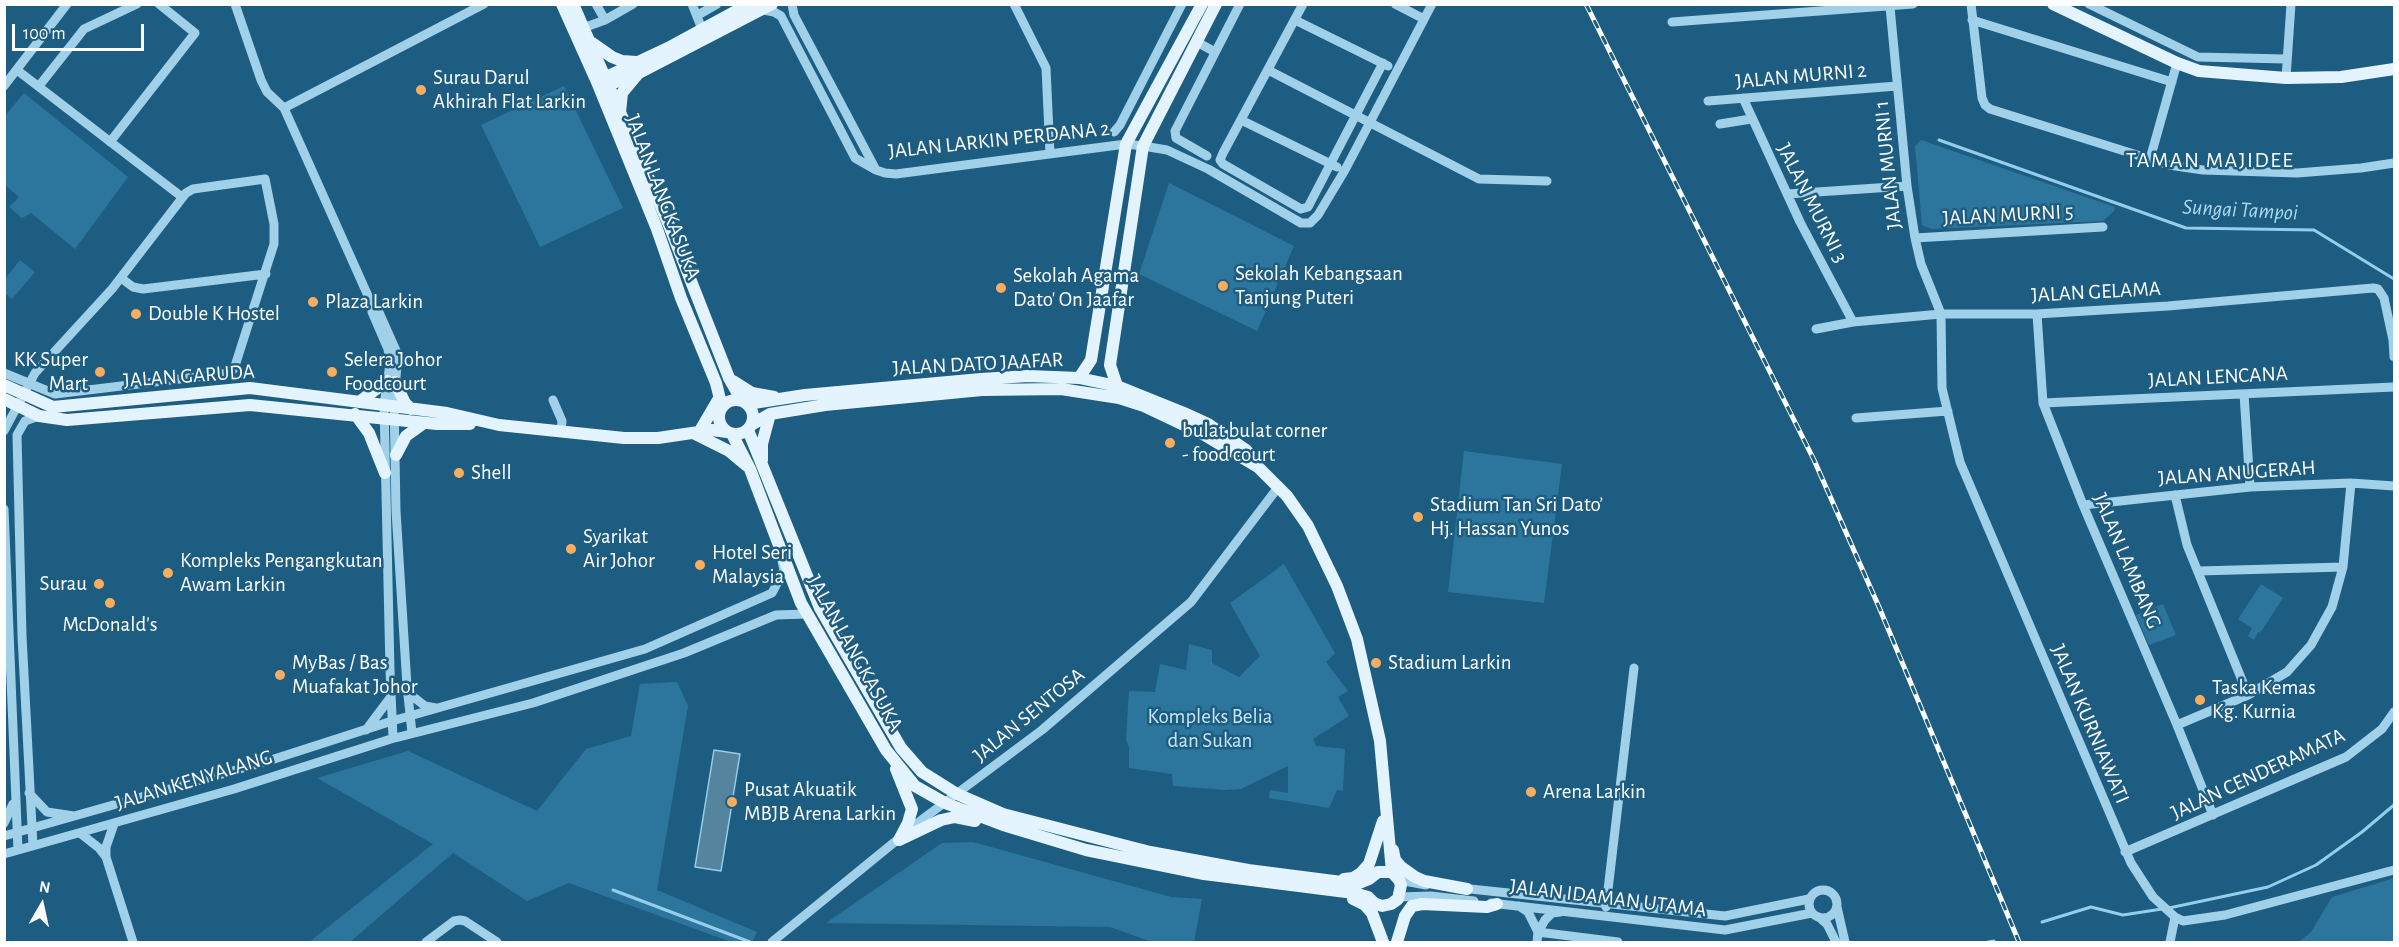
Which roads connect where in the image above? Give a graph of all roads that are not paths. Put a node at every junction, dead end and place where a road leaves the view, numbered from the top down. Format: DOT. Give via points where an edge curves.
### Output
graph roads {
  1 [pos="67,4"];
  2 [pos="137,4"];
  3 [pos="159,4"];
  4 [pos="235,4"];
  5 [pos="484,4"];
  6 [pos="562,4"];
  7 [pos="573,4"];
  8 [pos="596,4"];
  9 [pos="633,4"];
  10 [pos="692,4"];
  11 [pos="717,4"];
  12 [pos="749,4"];
  13 [pos="792,4"];
  14 [pos="1014,4"];
  15 [pos="1182,4"];
  16 [pos="1202,4"];
  17 [pos="1216,4"];
  18 [pos="1240,4"];
  19 [pos="1303,4"];
  20 [pos="1395,4"];
  21 [pos="1432,4"];
  22 [pos="1913,4"];
  23 [pos="1971,4"];
  24 [pos="2089,4"];
  25 [pos="2291,4"];
  26 [pos="2059,6"];
  27 [pos="767,7"];
  28 [pos="1890,7"];
  29 [pos="698,15"];
  30 [pos="1424,19"];
  31 [pos="605,20"];
  32 [pos="1295,20"];
  33 [pos="1972,20"];
  34 [pos="1672,22"];
  35 [pos="584,28"];
  36 [pos="702,30"];
  37 [pos="1167,33"];
  38 [pos="589,41"];
  39 [pos="1182,41"];
  40 [pos="1197,42"];
  41 [pos="1215,52"];
  42 [pos="645,59"];
  43 [pos="2286,59"];
  44 [pos="1383,63"];
  45 [pos="2177,63"];
  46 [pos="1268,69"];
  47 [pos="1396,69"];
  48 [pos="2394,69"];
  49 [pos="17,70"];
  50 [pos="639,73"];
  51 [pos="2286,78"];
  52 [pos="6,80"];
  53 [pos="2172,82"];
  54 [pos="602,83"];
  55 [pos="39,86"];
  56 [pos="1898,86"];
  57 [pos="1743,98"];
  58 [pos="1707,101"];
  59 [pos="284,108"];
  60 [pos="1356,114"];
  61 [pos="620,116"];
  62 [pos="1751,119"];
  63 [pos="1241,120"];
  64 [pos="1370,121"];
  65 [pos="1720,124"];
  66 [pos="1114,132"];
  67 [pos="110,141"];
  68 [pos="1126,144"];
  69 [pos="1143,146"];
  70 [pos="1050,154"];
  71 [pos="1207,156"];
  72 [pos="2150,159"];
  73 [pos="2394,163"];
  74 [pos="1332,164"];
  75 [pos="876,170"];
  76 [pos="1345,171"];
  77 [pos="1547,181"];
  78 [pos="1907,186"];
  79 [pos="1787,194"];
  80 [pos="182,197"];
  81 [pos="2103,227"];
  82 [pos="1915,238"];
  83 [pos="266,274"];
  84 [pos="121,278"];
  85 [pos="2394,297"];
  86 [pos="2384,298"];
  87 [pos="1941,314"];
  88 [pos="2037,314"];
  89 [pos="1853,322"];
  90 [pos="1816,329"];
  91 [pos="2394,357"];
  92 [pos="4,373"];
  93 [pos="229,373"];
  94 [pos="729,378"];
  95 [pos="1078,378"];
  96 [pos="391,382"];
  97 [pos="4,385"];
  98 [pos="1117,386"];
  99 [pos="2394,387"];
  100 [pos="229,390"];
  101 [pos="719,393"];
  102 [pos="22,394"];
  103 [pos="2244,394"];
  104 [pos="780,398"];
  105 [pos="4,399"];
  106 [pos="552,400"];
  107 [pos="359,402"];
  108 [pos="745,403"];
  109 [pos="2043,404"];
  110 [pos="411,409"];
  111 [pos="721,410"];
  112 [pos="1948,411"];
  113 [pos="389,412"];
  114 [pos="355,414"];
  115 [pos="770,414"];
  116 [pos="39,416"];
  117 [pos="1856,418"];
  118 [pos="424,423"];
  119 [pos="486,423"];
  120 [pos="750,427"];
  121 [pos="4,431"];
  122 [pos="694,431"];
  123 [pos="561,432"];
  124 [pos="730,433"];
  125 [pos="396,455"];
  126 [pos="756,467"];
  127 [pos="1258,467"];
  128 [pos="385,473"];
  129 [pos="2351,483"];
  130 [pos="1279,486"];
  131 [pos="2394,486"];
  132 [pos="2250,487"];
  133 [pos="2175,495"];
  134 [pos="2083,505"];
  135 [pos="4,509"];
  136 [pos="779,544"];
  137 [pos="2343,567"];
  138 [pos="2199,572"];
  139 [pos="6,612"];
  140 [pos="807,614"];
  141 [pos="1634,668"];
  142 [pos="407,692"];
  143 [pos="2248,695"];
  144 [pos="390,696"];
  145 [pos="441,709"];
  146 [pos="2394,712"];
  147 [pos="410,717"];
  148 [pos="392,721"];
  149 [pos="2177,726"];
  150 [pos="364,731"];
  151 [pos="412,733"];
  152 [pos="393,738"];
  153 [pos="4,750"];
  154 [pos="892,759"];
  155 [pos="268,760"];
  156 [pos="14,770"];
  157 [pos="273,775"];
  158 [pos="29,793"];
  159 [pos="957,794"];
  160 [pos="15,800"];
  161 [pos="945,803"];
  162 [pos="2212,815"];
  163 [pos="76,816"];
  164 [pos="1385,820"];
  165 [pos="4,823"];
  166 [pos="114,824"];
  167 [pos="1003,825"];
  168 [pos="31,830"];
  169 [pos="16,833"];
  170 [pos="80,833"];
  171 [pos="4,836"];
  172 [pos="899,840"];
  173 [pos="33,846"];
  174 [pos="18,850"];
  175 [pos="2125,852"];
  176 [pos="4,854"];
  177 [pos="105,857"];
  178 [pos="2394,870"];
  179 [pos="1373,876"];
  180 [pos="1396,876"];
  181 [pos="1309,884"];
  182 [pos="1467,889"];
  183 [pos="1399,898"];
  184 [pos="1809,899"];
  185 [pos="1371,900"];
  186 [pos="1607,902"];
  187 [pos="1497,903"];
  188 [pos="1519,906"];
  189 [pos="1837,906"];
  190 [pos="1564,911"];
  191 [pos="1605,915"];
  192 [pos="1815,915"];
  193 [pos="2173,916"];
  194 [pos="1379,930"];
  195 [pos="1538,932"];
  196 [pos="133,942"];
  197 [pos="426,942"];
  198 [pos="497,942"];
  199 [pos="772,942"];
  200 [pos="1375,942"];
  201 [pos="1383,942"];
  202 [pos="1389,942"];
  203 [pos="1396,942"];
  204 [pos="1536,942"];
  205 [pos="1618,942"];
  206 [pos="1836,942"];
  207 [pos="1845,942"];
  208 [pos="2170,942"];
  1 -- 49 [label="street"];
  2 -- 55 [label="street" via="84,29"];
  3 -- 67 [label="street" via="195,33"];
  4 -- 59 [label="street" via="261,80"];
  5 -- 59 [label="street"];
  6 -- 54 [label="main road, JALAN LANGKASUKA"];
  7 -- 35 [label="main road, JALAN LANGKASUKA"];
  8 -- 31 [label="street"];
  9 -- 31 [label="street"];
  10 -- 29 [label="street"];
  11 -- 29 [label="street"];
  12 -- 36 [label="main road"];
  13 -- 75 [label="street, JALAN LARKIN PERDANA 2" via="794,15"];
  14 -- 70 [label="street" via="1046,68"];
  15 -- 37 [label="street"];
  16 -- 39 [label="main road"];
  17 -- 40 [label="main road"];
  18 -- 41 [label="street"];
  19 -- 32 [label="street"];
  20 -- 30 [label="street"];
  21 -- 30 [label="street"];
  22 -- 28 [label="street"];
  23 -- 33 [label="street"];
  24 -- 43 [label="street" via="2198,57"];
  25 -- 43 [label="street"];
  26 -- 45 [label="main road"];
  27 -- 50 [label="main road"];
  27 -- 75 [label="street, JALAN LARKIN PERDANA 2" via="781,16 855,158"];
  28 -- 34 [label="street"];
  28 -- 56 [label="street, JALAN MURNI 1"];
  29 -- 36 [label="street"];
  30 -- 47 [label="street"];
  31 -- 35 [label="street"];
  32 -- 44 [label="street"];
  32 -- 46 [label="street"];
  33 -- 53 [label="street"];
  33 -- 72 [label="street" via="1984,105"];
  35 -- 38 [label="main road, JALAN LANGKASUKA"];
  36 -- 42 [label="main road"];
  37 -- 39 [label="street"];
  37 -- 66 [label="street"];
  38 -- 42 [label="main road" via="622,61"];
  38 -- 54 [label="main road, JALAN LANGKASUKA"];
  39 -- 68 [label="main road"];
  40 -- 41 [label="street"];
  40 -- 69 [label="main road"];
  41 -- 71 [label="street" via="1174,135"];
  42 -- 54 [label="main road"];
  43 -- 51 [label="street"];
  44 -- 47 [label="street"];
  44 -- 60 [label="street"];
  45 -- 51 [label="main road" via="2199,71"];
  45 -- 53 [label="street"];
  46 -- 60 [label="street"];
  46 -- 63 [label="street"];
  47 -- 64 [label="street"];
  48 -- 51 [label="main road"];
  49 -- 52 [label="street"];
  49 -- 55 [label="street"];
  50 -- 54 [label="main road"];
  50 -- 61 [label="main road" via="622,93"];
  53 -- 72 [label="street"];
  54 -- 61 [label="main road, JALAN LANGKASUKA"];
  54 -- 101 [label="main road, JALAN LANGKASUKA"];
  55 -- 67 [label="street"];
  56 -- 57 [label="street, JALAN MURNI 2"];
  56 -- 78 [label="street, JALAN MURNI 1"];
  57 -- 58 [label="street, JALAN MURNI 2"];
  57 -- 62 [label="street, JALAN MURNI 3"];
  59 -- 96 [label="street" via="374,307 372,312 390,358"];
  60 -- 64 [label="street"];
  60 -- 74 [label="street"];
  61 -- 94 [label="main road, JALAN LANGKASUKA" via="669,225"];
  62 -- 65 [label="street"];
  62 -- 79 [label="street, JALAN MURNI 3"];
  63 -- 74 [label="street"];
  63 -- 74 [label="street" via="1220,160 1301,209 1308,207"];
  64 -- 76 [label="street"];
  64 -- 77 [label="street" via="1479,179"];
  67 -- 80 [label="street"];
  68 -- 69 [label="street, JALAN LARKIN PERDANA 2"];
  68 -- 70 [label="street, JALAN LARKIN PERDANA 2"];
  68 -- 95 [label="main road" via="1091,360"];
  69 -- 76 [label="street, JALAN LARKIN PERDANA 2" via="1167,150 1208,169 1301,223 1318,215"];
  69 -- 98 [label="main road" via="1110,365"];
  70 -- 75 [label="street, JALAN LARKIN PERDANA 2" via="896,174"];
  72 -- 73 [label="street" via="2203,170 2297,173"];
  74 -- 76 [label="street"];
  78 -- 79 [label="street"];
  78 -- 82 [label="street, JALAN MURNI 1"];
  79 -- 89 [label="street, JALAN MURNI 3"];
  80 -- 83 [label="street" via="194,189 266,179 275,239"];
  80 -- 84 [label="street"];
  81 -- 82 [label="street, JALAN MURNI 5"];
  82 -- 87 [label="street, JALAN MURNI 1"];
  83 -- 84 [label="street" via="143,289 132,287"];
  83 -- 93 [label="street" via="234,369"];
  84 -- 102 [label="street" via="34,373"];
  85 -- 86 [label="street"];
  86 -- 88 [label="street, JALAN GELAMA" via="2379,289"];
  86 -- 91 [label="street"];
  87 -- 88 [label="street, JALAN GELAMA"];
  87 -- 89 [label="street, JALAN GELAMA"];
  87 -- 112 [label="street, JALAN KURNIAWATI" via="1942,388"];
  88 -- 109 [label="street, JALAN LAMBANG"];
  89 -- 90 [label="street, JALAN GELAMA"];
  92 -- 102 [label="street"];
  93 -- 100 [label="street"];
  93 -- 102 [label="street" via="60,394"];
  94 -- 104 [label="main road" via="752,393"];
  94 -- 108 [label="main road, JALAN LANGKASUKA"];
  95 -- 98 [label="main road, JALAN DATO JAAFAR"];
  95 -- 104 [label="main road, JALAN DATO JAAFAR" via="981,379"];
  96 -- 107 [label="main road"];
  96 -- 110 [label="main road"];
  96 -- 113 [label="street"];
  97 -- 102 [label="main road, JALAN GARUDA"];
  98 -- 127 [label="main road, JALAN DATO JAAFAR" via="1208,424 1246,450"];
  99 -- 103 [label="street, JALAN LENCANA"];
  100 -- 102 [label="main road, JALAN GARUDA" via="53,407"];
  100 -- 107 [label="main road, JALAN GARUDA" via="250,388"];
  101 -- 111 [label="main road, JALAN LANGKASUKA"];
  101 -- 122 [label="main road" via="713,411"];
  102 -- 105 [label="main road, JALAN GARUDA"];
  102 -- 116 [label="main road, JALAN GARUDA"];
  102 -- 121 [label="street"];
  103 -- 109 [label="street, JALAN LENCANA"];
  103 -- 132 [label="street"];
  104 -- 108 [label="main road, JALAN DATO JAAFAR"];
  106 -- 123 [label="street" via="562,421"];
  107 -- 113 [label="main road, JALAN GARUDA"];
  108 -- 111 [label="main road" via="731,401"];
  108 -- 120 [label="main road" via="753,414"];
  109 -- 134 [label="street, JALAN LAMBANG"];
  110 -- 113 [label="main road, JALAN GARUDA"];
  110 -- 119 [label="main road, JALAN GARUDA"];
  111 -- 122 [label="main road"];
  111 -- 124 [label="main road" via="720,423"];
  112 -- 117 [label="street"];
  112 -- 175 [label="street, JALAN KURNIAWATI" via="1964,475"];
  113 -- 114 [label="main road, JALAN GARUDA"];
  113 -- 118 [label="main road, JALAN GARUDA"];
  113 -- 125 [label="street"];
  113 -- 128 [label="street"];
  114 -- 116 [label="main road, JALAN GARUDA" via="250,405 67,420"];
  114 -- 128 [label="main road" via="369,433"];
  115 -- 120 [label="main road, JALAN DATO JAAFAR"];
  115 -- 126 [label="main road"];
  115 -- 127 [label="main road, JALAN DATO JAAFAR" via="976,390 1061,389 1144,406 1203,434"];
  116 -- 158 [label="street" via="25,421 17,435"];
  118 -- 119 [label="main road, JALAN GARUDA"];
  118 -- 125 [label="main road" via="406,436"];
  119 -- 123 [label="main road, JALAN GARUDA"];
  120 -- 124 [label="main road" via="744,433"];
  120 -- 126 [label="main road"];
  122 -- 123 [label="main road, JALAN GARUDA" via="658,438"];
  122 -- 124 [label="main road, JALAN GARUDA"];
  122 -- 126 [label="main road"];
  124 -- 126 [label="main road, JALAN LANGKASUKA"];
  125 -- 142 [label="street"];
  126 -- 136 [label="main road, JALAN LANGKASUKA"];
  126 -- 159 [label="main road" via="820,608 901,748 922,772"];
  127 -- 130 [label="main road, JALAN DATO JAAFAR"];
  128 -- 144 [label="street"];
  129 -- 131 [label="street, JALAN ANUGERAH"];
  129 -- 132 [label="street, JALAN ANUGERAH"];
  129 -- 137 [label="street"];
  130 -- 159 [label="street, JALAN SENTOSA" via="1191,602 1042,730"];
  130 -- 164 [label="main road, JALAN DATO JAAFAR" via="1323,554 1357,639 1380,741"];
  132 -- 133 [label="street, JALAN ANUGERAH"];
  133 -- 134 [label="street, JALAN ANUGERAH"];
  133 -- 138 [label="street" via="2187,545"];
  134 -- 149 [label="street, JALAN LAMBANG"];
  135 -- 139 [label="street"];
  136 -- 140 [label="main road, JALAN LANGKASUKA"];
  136 -- 145 [label="street, JALAN KENYALANG" via="784,570 766,597 645,650"];
  137 -- 138 [label="street"];
  137 -- 143 [label="street" via="2332,607 2311,645 2287,672"];
  138 -- 143 [label="street"];
  139 -- 156 [label="street"];
  140 -- 151 [label="street, JALAN KENYALANG" via="776,615 648,666 533,703"];
  140 -- 154 [label="main road, JALAN LANGKASUKA"];
  141 -- 186 [label="street"];
  142 -- 145 [label="street" via="425,706"];
  142 -- 147 [label="street"];
  143 -- 149 [label="street"];
  144 -- 148 [label="street"];
  144 -- 150 [label="street"];
  145 -- 147 [label="street, JALAN KENYALANG"];
  146 -- 162 [label="street, JALAN CENDERAMATA" via="2382,729 2346,757"];
  147 -- 148 [label="street, JALAN KENYALANG"];
  147 -- 151 [label="street"];
  148 -- 150 [label="street, JALAN KENYALANG"];
  148 -- 152 [label="street"];
  149 -- 162 [label="street, JALAN LAMBANG"];
  150 -- 155 [label="street, JALAN KENYALANG"];
  151 -- 152 [label="street, JALAN KENYALANG"];
  152 -- 157 [label="street, JALAN KENYALANG"];
  153 -- 156 [label="street"];
  154 -- 161 [label="main road, JALAN LANGKASUKA" via="915,786"];
  154 -- 172 [label="main road" via="912,809"];
  155 -- 157 [label="street"];
  155 -- 163 [label="street, JALAN KENYALANG"];
  156 -- 160 [label="street"];
  157 -- 166 [label="street, JALAN KENYALANG"];
  158 -- 163 [label="street" via="47,812"];
  158 -- 168 [label="street"];
  159 -- 161 [label="street, JALAN SENTOSA"];
  159 -- 181 [label="main road" via="1027,822"];
  160 -- 165 [label="street"];
  160 -- 169 [label="street"];
  161 -- 167 [label="main road, JALAN LANGKASUKA"];
  161 -- 172 [label="street, JALAN SENTOSA"];
  162 -- 175 [label="street, JALAN CENDERAMATA"];
  163 -- 168 [label="street, JALAN KENYALANG"];
  164 -- 179 [label="main road, JALAN DATO JAAFAR"];
  164 -- 180 [label="main road, JALAN DATO JAAFAR"];
  164 -- 181 [label="main road" via="1369,864 1361,873 1353,878"];
  164 -- 182 [label="main road" via="1395,860 1401,867 1424,881"];
  166 -- 170 [label="street, JALAN KENYALANG"];
  166 -- 177 [label="street"];
  167 -- 172 [label="main road" via="955,817"];
  167 -- 181 [label="main road" via="1086,850 1160,866"];
  168 -- 169 [label="street, JALAN KENYALANG"];
  168 -- 173 [label="street"];
  169 -- 171 [label="street, JALAN KENYALANG"];
  169 -- 174 [label="street"];
  170 -- 173 [label="street, JALAN KENYALANG"];
  170 -- 177 [label="street"];
  172 -- 199 [label="street, JALAN SENTOSA"];
  173 -- 174 [label="street, JALAN KENYALANG"];
  174 -- 176 [label="street, JALAN KENYALANG"];
  175 -- 193 [label="street, JALAN KURNIAWATI" via="2153,897"];
  177 -- 196 [label="street"];
  178 -- 193 [label="street" via="2225,915 2195,921"];
  179 -- 180 [label="main road"];
  179 -- 181 [label="main road" via="1357,884"];
  179 -- 185 [label="main road" via="1366,887"];
  180 -- 182 [label="street, JALAN IDAMAN UTAMA" via="1416,884"];
  180 -- 183 [label="main road"];
  181 -- 185 [label="main road"];
  181 -- 194 [label="main road" via="1365,905"];
  182 -- 186 [label="street, JALAN IDAMAN UTAMA"];
  183 -- 185 [label="main road" via="1382,906"];
  183 -- 187 [label="street, JALAN IDAMAN UTAMA" via="1431,896"];
  183 -- 203 [label="main road"];
  184 -- 186 [label="street, JALAN IDAMAN UTAMA" via="1725,915"];
  184 -- 189 [label="street, JALAN IDAMAN UTAMA" via="1824,890 1833,894"];
  184 -- 192 [label="street"];
  185 -- 202 [label="main road" via="1386,927"];
  186 -- 191 [label="street"];
  187 -- 188 [label="street, JALAN IDAMAN UTAMA"];
  187 -- 203 [label="main road" via="1486,907 1412,906"];
  188 -- 190 [label="street, JALAN IDAMAN UTAMA"];
  188 -- 195 [label="street" via="1528,912"];
  189 -- 192 [label="street, JALAN IDAMAN UTAMA" via="1828,917"];
  189 -- 207 [label="street"];
  190 -- 191 [label="street, JALAN IDAMAN UTAMA"];
  190 -- 195 [label="street" via="1552,913"];
  191 -- 192 [label="street, JALAN IDAMAN UTAMA" via="1725,930"];
  192 -- 206 [label="street" via="1827,924"];
  193 -- 208 [label="street"];
  194 -- 200 [label="street"];
  194 -- 201 [label="main road"];
  195 -- 204 [label="street"];
  195 -- 205 [label="street"];
  197 -- 198 [label="street" via="460,920"];
}
